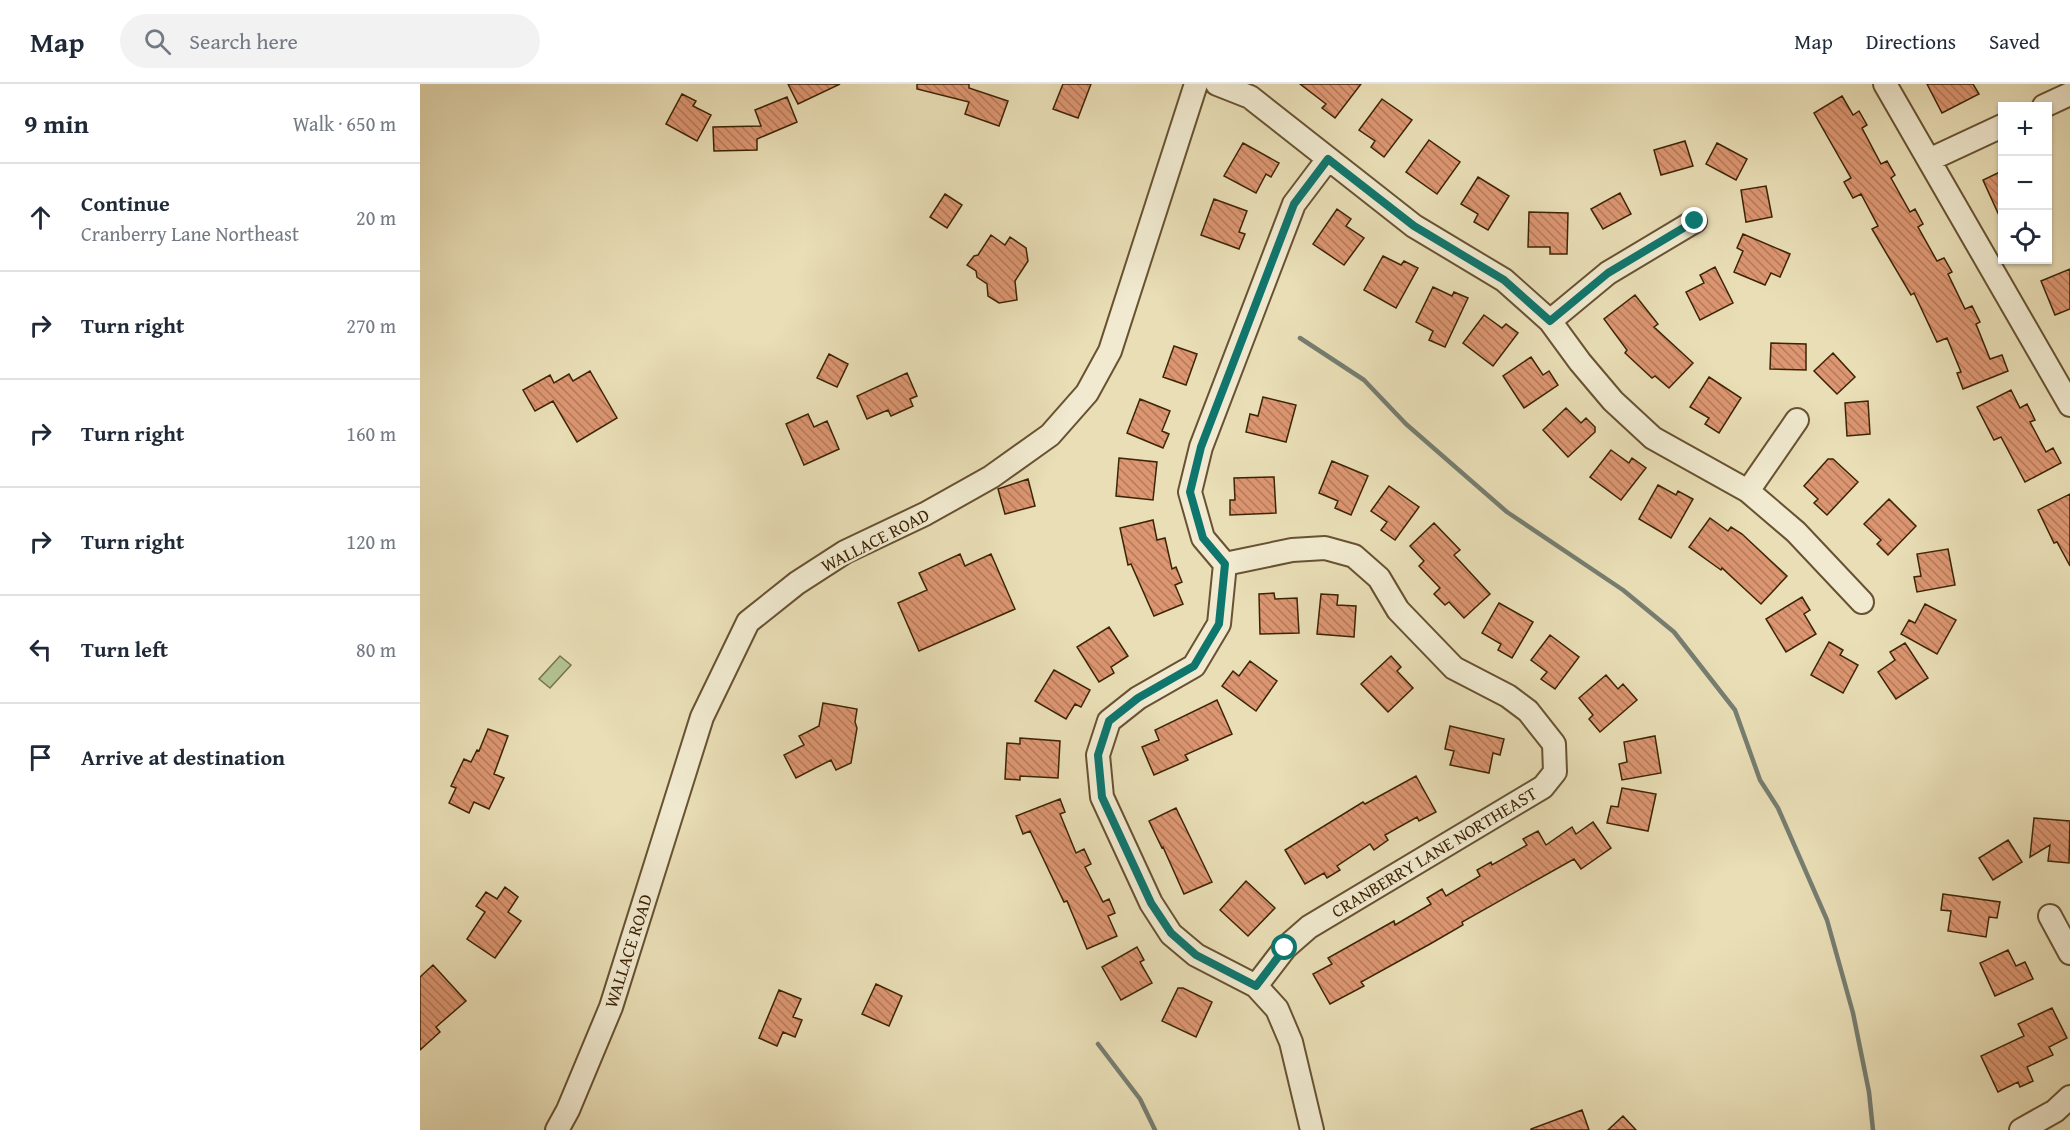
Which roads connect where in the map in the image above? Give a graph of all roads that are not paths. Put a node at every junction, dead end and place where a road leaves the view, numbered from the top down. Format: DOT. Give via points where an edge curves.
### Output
graph roads {
  1 [pos="1196,84"];
  2 [pos="1217,84"];
  3 [pos="1885,84"];
  4 [pos="2070,94"];
  5 [pos="2052,102"];
  6 [pos="1998,128"];
  7 [pos="1328,159"];
  8 [pos="1929,160"];
  9 [pos="1695,221"];
  10 [pos="1550,321"];
  11 [pos="2062,372"];
  12 [pos="2070,405"];
  13 [pos="1797,420"];
  14 [pos="1748,491"];
  15 [pos="1225,564"];
  16 [pos="1862,602"];
  17 [pos="2050,916"];
  18 [pos="2070,953"];
  19 [pos="1256,986"];
  20 [pos="2070,1096"];
  21 [pos="557,1130"];
  22 [pos="1312,1130"];
  23 [pos="2021,1130"];
  1 -- 21 [label="street, WALLACE ROAD" via="1110,351 1087,393 1050,435 991,477 845,552 797,582 748,622 702,717 610,1006"];
  2 -- 7 [label="street" via="1250,98"];
  3 -- 8 [label="street"];
  4 -- 5 [label="street"];
  6 -- 8 [label="street"];
  7 -- 10 [label="street" via="1414,226 1504,280"];
  7 -- 15 [label="street" via="1294,204 1201,447 1192,481 1190,492 1203,538"];
  8 -- 11 [label="street"];
  9 -- 10 [label="street" via="1608,273"];
  10 -- 14 [label="street" via="1614,400 1653,438"];
  11 -- 12 [label="street"];
  13 -- 14 [label="street"];
  14 -- 16 [label="street" via="1796,532"];
  15 -- 19 [label="street" via="1219,624 1194,666 1138,698 1109,721 1098,755 1102,797 1151,903 1171,933 1196,955"];
  15 -- 19 [label="street, CRANBERRY LANE NORTHEAST" via="1292,550 1325,548 1354,556 1379,578 1398,610 1454,668 1528,711 1554,744 1555,772 1543,787 1309,927 1285,948"];
  17 -- 18 [label="street"];
  19 -- 22 [label="street" via="1277,1009 1291,1042"];
  20 -- 23 [label="street" via="2055,1112"];
}
